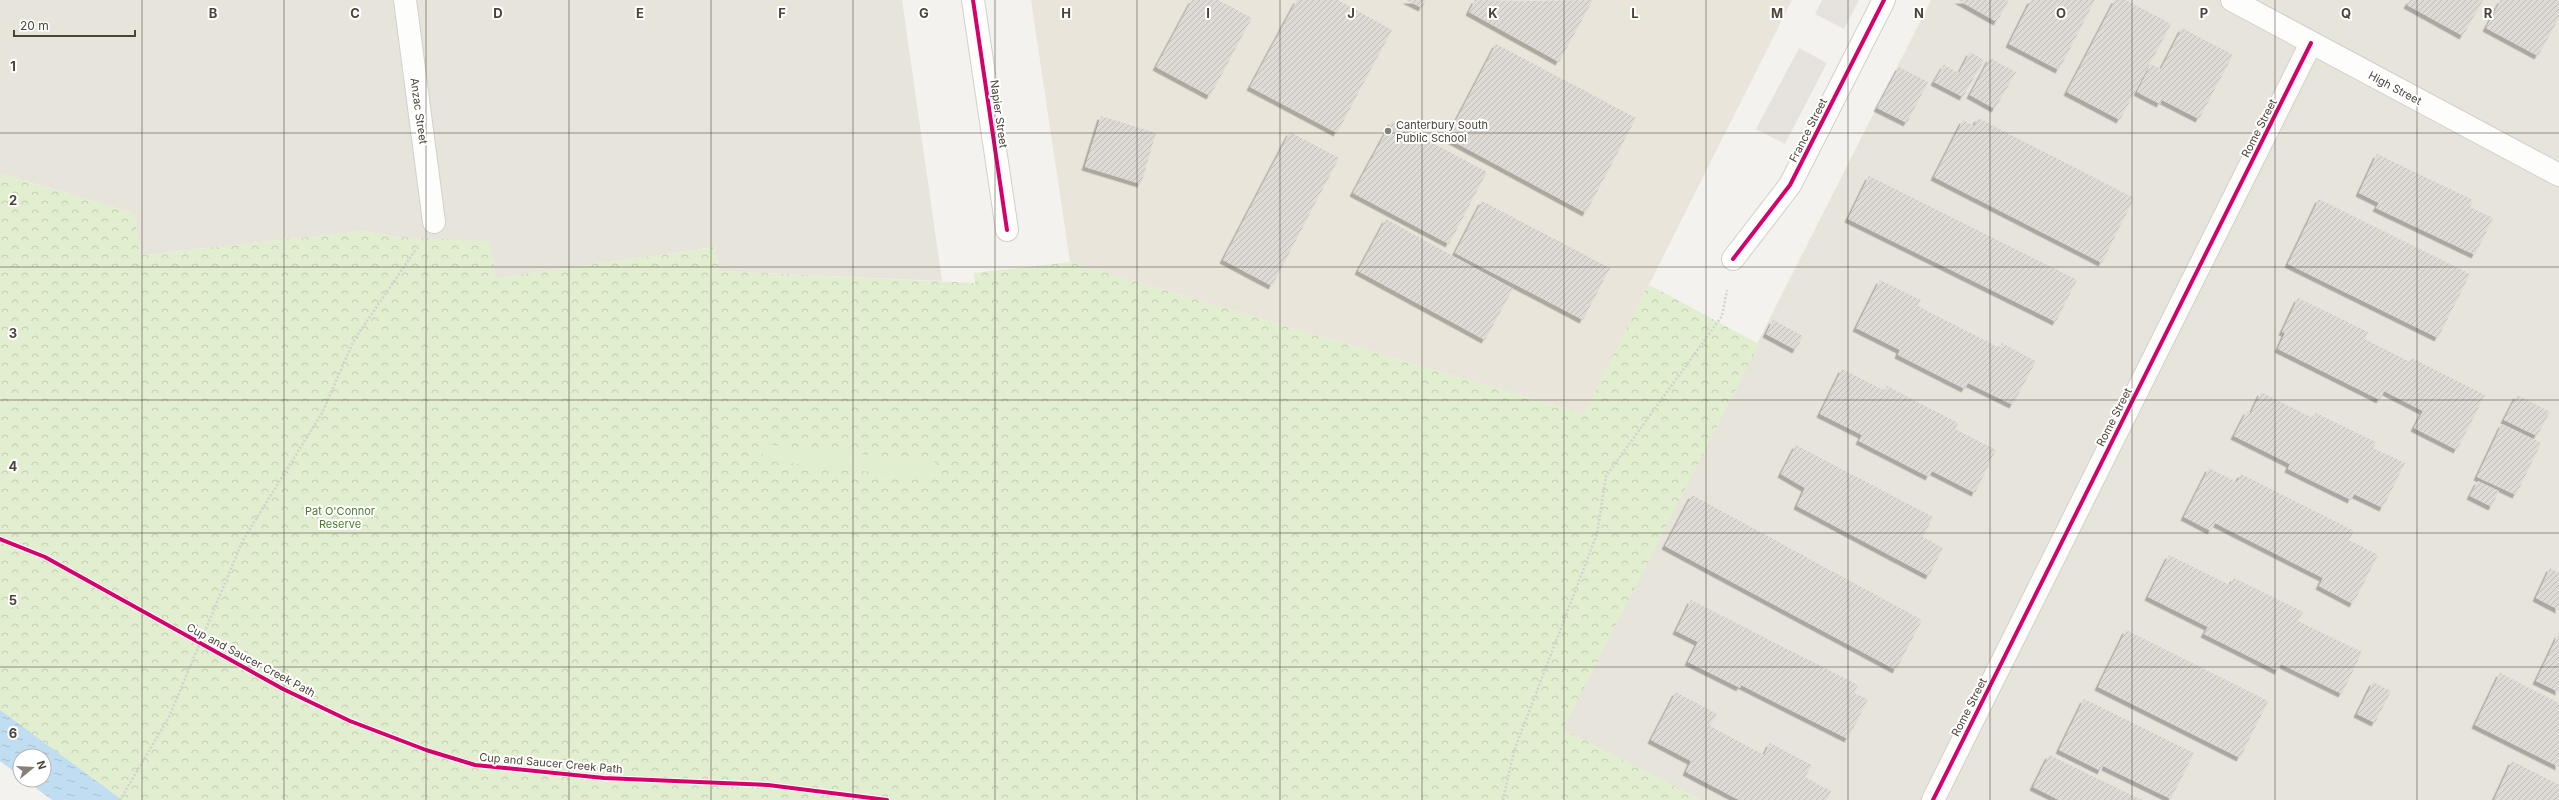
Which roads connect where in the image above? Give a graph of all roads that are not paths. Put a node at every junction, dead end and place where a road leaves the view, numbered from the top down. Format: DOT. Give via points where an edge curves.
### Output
graph roads {
  1 [pos="405,0"];
  2 [pos="973,0"];
  3 [pos="1884,0"];
  4 [pos="2232,0"];
  5 [pos="2311,43"];
  6 [pos="2559,175"];
  7 [pos="434,222"];
  8 [pos="1007,230"];
  9 [pos="1733,259"];
  10 [pos="1933,800"];
  1 -- 7 [label="street, Anzac Street"];
  2 -- 8 [label="street, Napier Street"];
  3 -- 9 [label="street, France Street" via="1790,185"];
  4 -- 5 [label="street, High Street"];
  5 -- 6 [label="street, High Street"];
  5 -- 10 [label="street, Rome Street"];
}
